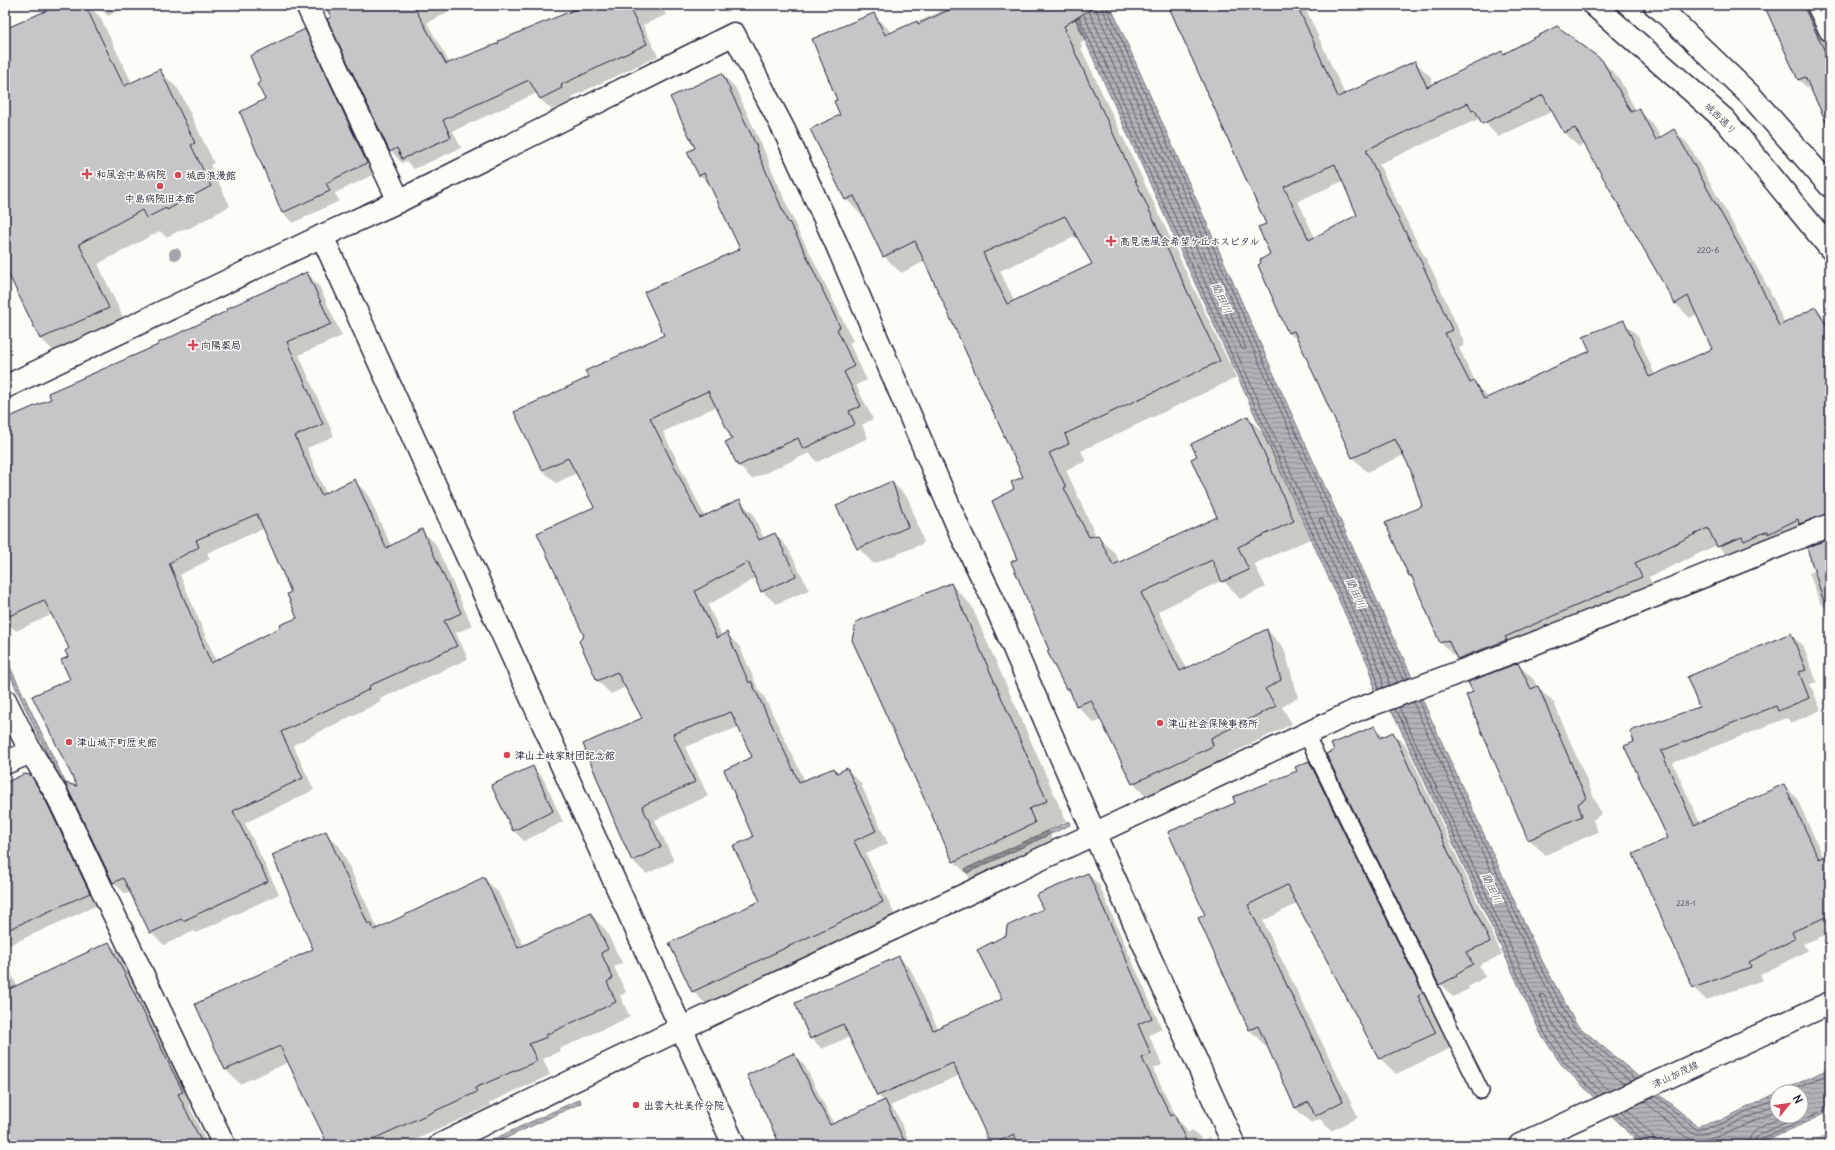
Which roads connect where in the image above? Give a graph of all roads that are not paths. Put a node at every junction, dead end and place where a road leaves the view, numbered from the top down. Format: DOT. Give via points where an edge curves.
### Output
graph roads {
  1 [pos="307,5"];
  2 [pos="1594,5"];
  3 [pos="1655,5"];
  4 [pos="1818,5"];
  5 [pos="1830,30"];
  6 [pos="1830,186"];
  7 [pos="399,201"];
  8 [pos="322,236"];
  9 [pos="1830,248"];
  10 [pos="5,387"];
  11 [pos="1830,525"];
  12 [pos="5,700"];
  13 [pos="1306,734"];
  14 [pos="31,752"];
  15 [pos="5,763"];
  16 [pos="1094,833"];
  17 [pos="1830,1003"];
  18 [pos="682,1028"];
  19 [pos="1481,1091"];
  20 [pos="224,1145"];
  21 [pos="440,1145"];
  22 [pos="734,1145"];
  23 [pos="1234,1145"];
  24 [pos="1520,1145"];
  1 -- 7 [label="street"];
  2 -- 9 [label="street, 城西通り" via="1725,120"];
  3 -- 6 [label="street" via="1750,95"];
  4 -- 5 [label="street"];
  7 -- 8 [label="street"];
  7 -- 16 [label="street" via="734,34 784,130 836,243 961,534 990,593"];
  8 -- 10 [label="street"];
  8 -- 18 [label="street"];
  11 -- 13 [label="street" via="1442,679 1359,709"];
  12 -- 14 [label="street"];
  13 -- 16 [label="street"];
  13 -- 19 [label="lane"];
  14 -- 15 [label="street"];
  14 -- 20 [label="street" via="57,795"];
  16 -- 18 [label="street"];
  16 -- 23 [label="street"];
  17 -- 24 [label="street, 津山加茂線"];
  18 -- 21 [label="street"];
  18 -- 22 [label="street"];
}
